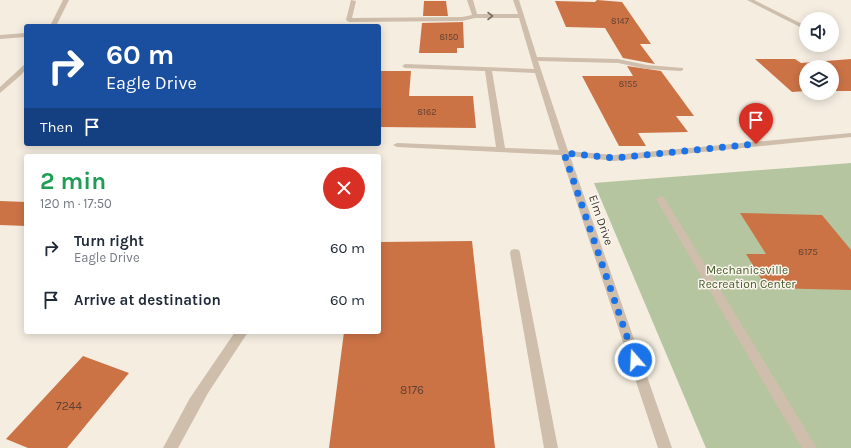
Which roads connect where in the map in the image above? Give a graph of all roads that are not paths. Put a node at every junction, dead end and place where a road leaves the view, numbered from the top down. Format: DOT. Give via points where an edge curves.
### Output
graph roads {
  1 [pos="66,0"];
  2 [pos="470,0"];
  3 [pos="516,0"];
  4 [pos="750,0"];
  5 [pos="353,1"];
  6 [pos="475,16"];
  7 [pos="521,16"];
  8 [pos="54,24"];
  9 [pos="799,24"];
  10 [pos="24,35"];
  11 [pos="0,37"];
  12 [pos="534,59"];
  13 [pos="404,66"];
  14 [pos="24,67"];
  15 [pos="488,69"];
  16 [pos="681,69"];
  17 [pos="537,71"];
  18 [pos="1,90"];
  19 [pos="851,135"];
  20 [pos="397,145"];
  21 [pos="501,150"];
  22 [pos="564,153"];
  23 [pos="661,199"];
  24 [pos="515,253"];
  25 [pos="240,334"];
  26 [pos="170,448"];
  27 [pos="551,448"];
  28 [pos="665,448"];
  29 [pos="810,448"];
  1 -- 8 [label="street"];
  2 -- 6 [label="street"];
  3 -- 7 [label="street, Elm Drive"];
  4 -- 9 [label="street"];
  5 -- 6 [label="street" via="349,20 462,19"];
  6 -- 7 [label="street, one-way"];
  7 -- 12 [label="street, Elm Drive"];
  10 -- 11 [label="street"];
  12 -- 16 [label="street" via="618,60 647,67"];
  12 -- 17 [label="street, Elm Drive"];
  13 -- 15 [label="street"];
  14 -- 18 [label="street"];
  15 -- 17 [label="street"];
  15 -- 21 [label="street"];
  17 -- 22 [label="street, Elm Drive"];
  19 -- 22 [label="street" via="636,157 614,158"];
  20 -- 21 [label="street"];
  21 -- 22 [label="street"];
  22 -- 28 [label="street, Elm Drive"];
  23 -- 29 [label="street"];
  24 -- 27 [label="street"];
  25 -- 26 [label="street" via="224,356"];
}
